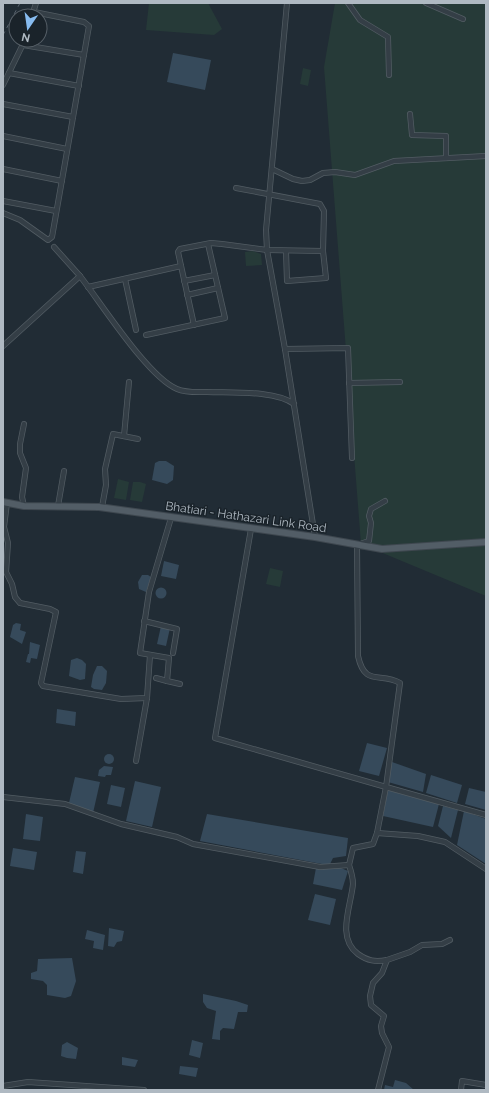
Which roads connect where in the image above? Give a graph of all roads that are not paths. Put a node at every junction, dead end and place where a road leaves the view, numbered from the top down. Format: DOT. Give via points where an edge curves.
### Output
graph roads {
  1 [pos="287,3"];
  2 [pos="348,3"];
  3 [pos="426,3"];
  4 [pos="48,16"];
  5 [pos="463,19"];
  6 [pos="22,48"];
  7 [pos="41,48"];
  8 [pos="84,55"];
  9 [pos="9,73"];
  10 [pos="389,75"];
  11 [pos="3,85"];
  12 [pos="79,86"];
  13 [pos="3,104"];
  14 [pos="410,114"];
  15 [pos="73,117"];
  16 [pos="3,136"];
  17 [pos="67,149"];
  18 [pos="486,156"];
  19 [pos="446,158"];
  20 [pos="3,169"];
  21 [pos="272,169"];
  22 [pos="62,181"];
  23 [pos="236,188"];
  24 [pos="270,194"];
  25 [pos="3,201"];
  26 [pos="56,211"];
  27 [pos="3,213"];
  28 [pos="208,244"];
  29 [pos="54,247"];
  30 [pos="267,250"];
  31 [pos="286,250"];
  32 [pos="323,251"];
  33 [pos="181,266"];
  34 [pos="215,275"];
  35 [pos="80,276"];
  36 [pos="125,278"];
  37 [pos="184,281"];
  38 [pos="88,287"];
  39 [pos="218,288"];
  40 [pos="187,295"];
  41 [pos="194,325"];
  42 [pos="136,330"];
  43 [pos="146,335"];
  44 [pos="3,346"];
  45 [pos="285,349"];
  46 [pos="129,382"];
  47 [pos="400,382"];
  48 [pos="349,383"];
  49 [pos="294,404"];
  50 [pos="24,424"];
  51 [pos="124,436"];
  52 [pos="138,439"];
  53 [pos="352,458"];
  54 [pos="64,471"];
  55 [pos="385,501"];
  56 [pos="5,502"];
  57 [pos="24,506"];
  58 [pos="58,506"];
  59 [pos="102,507"];
  60 [pos="171,518"];
  61 [pos="251,529"];
  62 [pos="315,537"];
  63 [pos="486,542"];
  64 [pos="357,545"];
  65 [pos="144,621"];
  66 [pos="173,653"];
  67 [pos="150,655"];
  68 [pos="156,678"];
  69 [pos="167,681"];
  70 [pos="180,684"];
  71 [pos="147,698"];
  72 [pos="136,761"];
  73 [pos="386,787"];
  74 [pos="3,797"];
  75 [pos="486,815"];
  76 [pos="377,832"];
  77 [pos="350,865"];
  78 [pos="486,869"];
  79 [pos="450,940"];
  80 [pos="387,960"];
  81 [pos="486,1084"];
  82 [pos="3,1086"];
  83 [pos="104,1089"];
  84 [pos="144,1090"];
  85 [pos="378,1090"];
  86 [pos="461,1090"];
  1 -- 21 [label="street"];
  2 -- 10 [label="street" via="360,20 388,37"];
  3 -- 5 [label="street"];
  4 -- 8 [label="street" via="84,22 89,26"];
  6 -- 9 [label="street"];
  7 -- 8 [label="street"];
  8 -- 12 [label="street"];
  9 -- 11 [label="street"];
  9 -- 12 [label="street"];
  12 -- 15 [label="street"];
  13 -- 15 [label="street"];
  14 -- 19 [label="street" via="412,135 446,136"];
  15 -- 17 [label="street"];
  16 -- 17 [label="street"];
  17 -- 22 [label="street"];
  18 -- 19 [label="street"];
  19 -- 21 [label="street" via="394,161 355,175 323,173 302,181"];
  20 -- 22 [label="street"];
  21 -- 24 [label="street"];
  22 -- 26 [label="street"];
  23 -- 24 [label="street"];
  24 -- 30 [label="street" via="266,230"];
  24 -- 32 [label="street" via="320,204 324,211"];
  25 -- 26 [label="street"];
  26 -- 27 [label="street" via="52,237 48,240 20,220"];
  28 -- 30 [label="street"];
  28 -- 33 [label="street" via="178,250"];
  28 -- 34 [label="street"];
  29 -- 35 [label="street"];
  30 -- 31 [label="street"];
  30 -- 45 [label="street"];
  31 -- 32 [label="street"];
  31 -- 32 [label="street" via="287,281 326,278"];
  33 -- 36 [label="street"];
  33 -- 37 [label="street"];
  34 -- 37 [label="street"];
  34 -- 39 [label="street"];
  35 -- 38 [label="street"];
  35 -- 44 [label="street"];
  36 -- 38 [label="street"];
  36 -- 42 [label="street"];
  37 -- 40 [label="street"];
  38 -- 49 [label="street" via="143,359 158,376 177,389 278,396"];
  39 -- 40 [label="street"];
  39 -- 41 [label="street" via="225,318"];
  40 -- 41 [label="street"];
  41 -- 43 [label="street"];
  45 -- 48 [label="street" via="348,348"];
  45 -- 49 [label="street"];
  46 -- 51 [label="street"];
  47 -- 48 [label="street"];
  48 -- 53 [label="street"];
  49 -- 62 [label="street"];
  50 -- 57 [label="street" via="20,453 26,468 22,497"];
  51 -- 52 [label="street"];
  51 -- 59 [label="street" via="113,434 105,469 106,486"];
  54 -- 58 [label="street"];
  55 -- 64 [label="street" via="371,509 369,541"];
  56 -- 57 [label="main road, Bhatiari - Hathazari Link Road"];
  56 -- 71 [label="street" via="4,527 8,543 6,572 15,597 20,603 56,612 41,683 43,686 121,699"];
  57 -- 58 [label="main road, Bhatiari - Hathazari Link Road"];
  58 -- 59 [label="main road, Bhatiari - Hathazari Link Road"];
  59 -- 60 [label="main road, Bhatiari - Hathazari Link Road"];
  60 -- 61 [label="main road, Bhatiari - Hathazari Link Road"];
  60 -- 65 [label="street" via="149,592"];
  61 -- 62 [label="main road, Bhatiari - Hathazari Link Road"];
  61 -- 73 [label="street" via="215,738"];
  62 -- 64 [label="main road, Bhatiari - Hathazari Link Road"];
  63 -- 64 [label="main road, Bhatiari - Hathazari Link Road" via="386,549"];
  64 -- 73 [label="street" via="360,668 367,675 400,683"];
  65 -- 66 [label="street" via="177,629"];
  65 -- 67 [label="street" via="140,653"];
  67 -- 69 [label="street" via="169,658"];
  67 -- 71 [label="street"];
  68 -- 69 [label="street"];
  69 -- 70 [label="street"];
  71 -- 72 [label="street"];
  73 -- 75 [label="street"];
  73 -- 76 [label="street"];
  74 -- 77 [label="street" via="65,804 121,824 177,837 193,844 320,867"];
  76 -- 77 [label="street" via="373,844 353,848"];
  76 -- 78 [label="street" via="418,836 445,842"];
  77 -- 80 [label="street" via="353,882 346,923 351,949 368,961"];
  79 -- 80 [label="street" via="442,944 422,945"];
  80 -- 85 [label="street" via="382,973 373,983 370,996 371,1005 384,1016 382,1033 389,1047"];
  81 -- 86 [label="street" via="462,1081"];
  82 -- 83 [label="street" via="28,1082"];
  83 -- 84 [label="street"];
}
